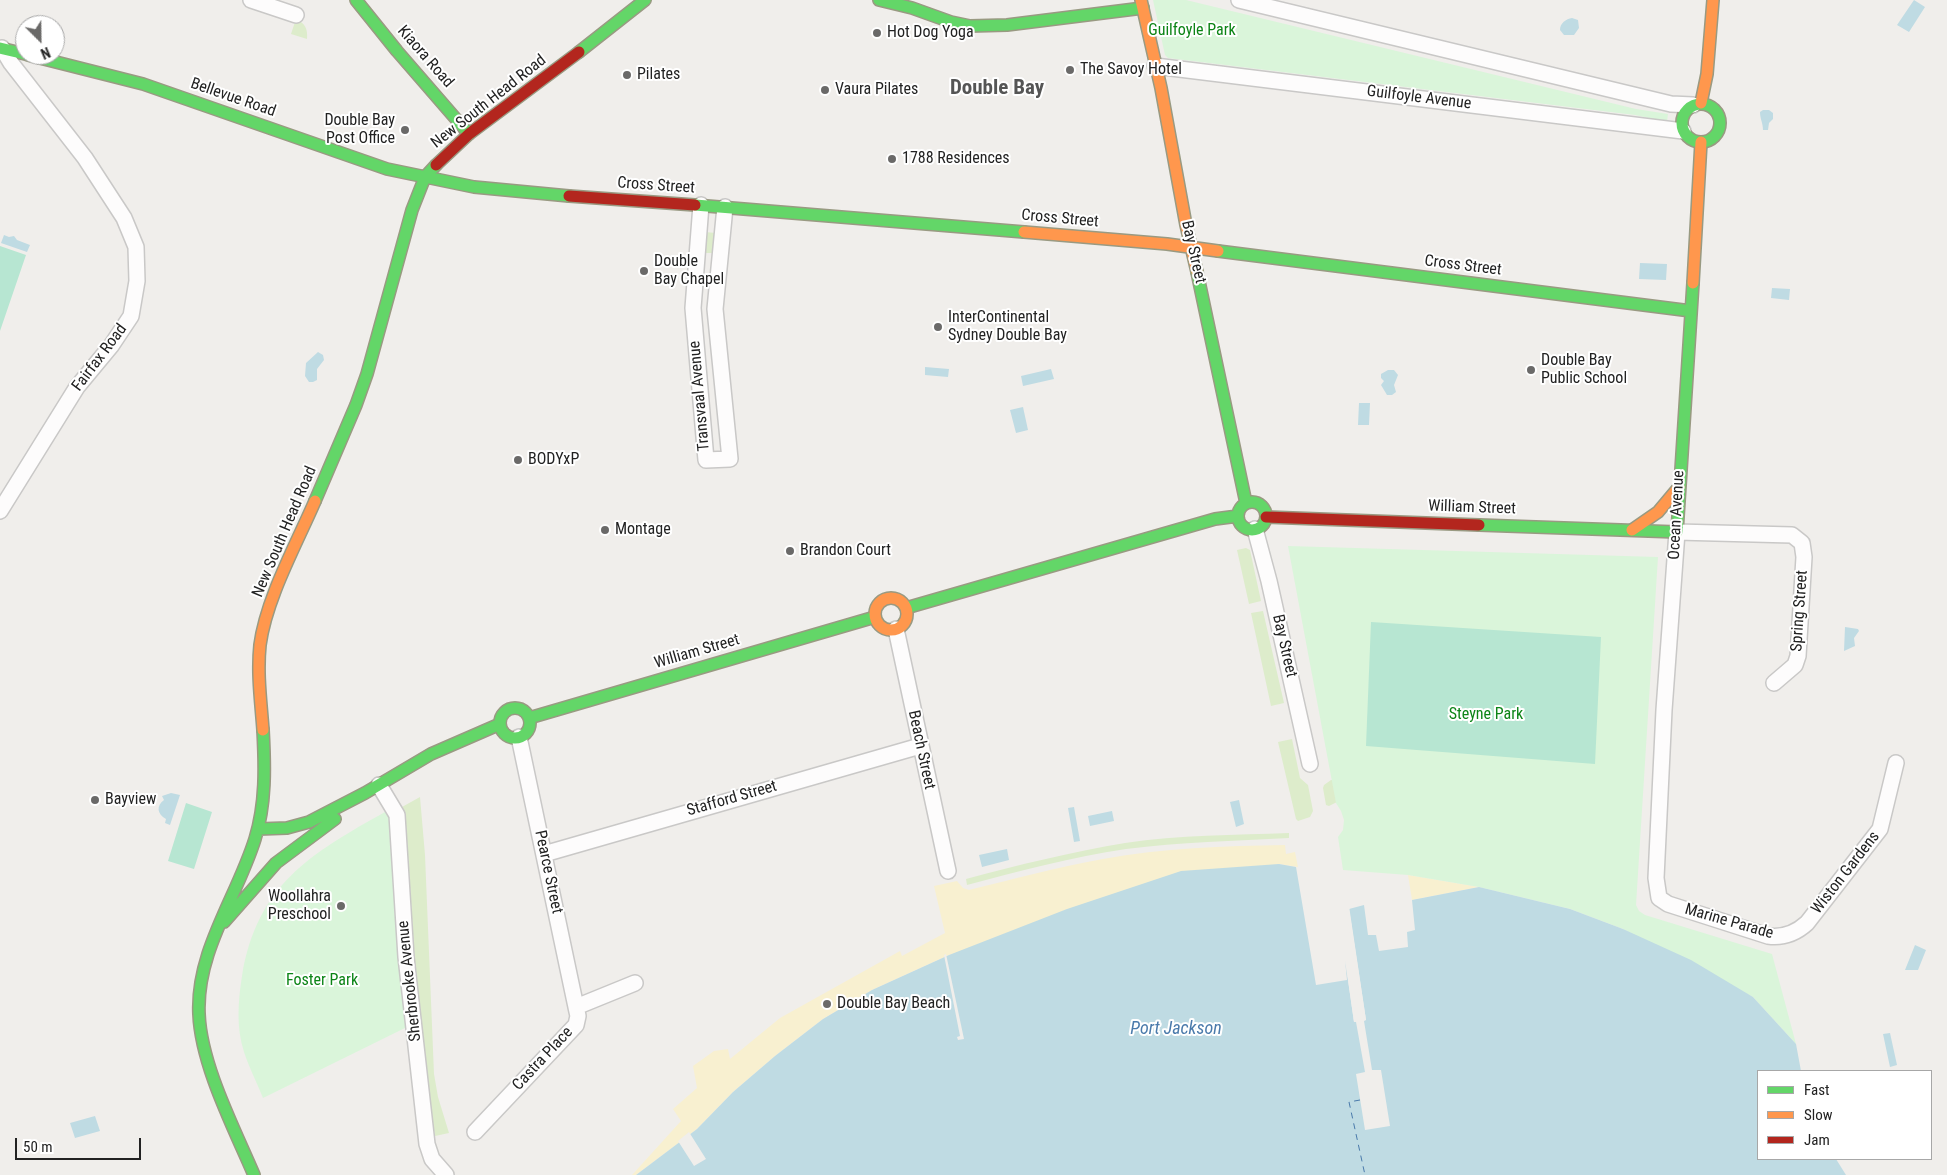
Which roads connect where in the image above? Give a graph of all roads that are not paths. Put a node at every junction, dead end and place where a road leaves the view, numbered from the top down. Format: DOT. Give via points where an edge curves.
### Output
graph roads {
  1 [pos="251,0"];
  2 [pos="356,0"];
  3 [pos="644,0"];
  4 [pos="879,0"];
  5 [pos="1239,0"];
  6 [pos="1713,0"];
  7 [pos="1142,4"];
  8 [pos="296,15"];
  9 [pos="1,48"];
  10 [pos="15,52"];
  11 [pos="65,64"];
  12 [pos="1155,66"];
  13 [pos="1697,104"];
  14 [pos="1683,131"];
  15 [pos="470,134"];
  16 [pos="1700,142"];
  17 [pos="426,177"];
  18 [pos="701,205"];
  19 [pos="724,207"];
  20 [pos="1192,247"];
  21 [pos="1691,311"];
  22 [pos="716,312"];
  23 [pos="693,313"];
  24 [pos="726,413"];
  25 [pos="702,415"];
  26 [pos="1679,487"];
  27 [pos="1246,503"];
  28 [pos="0,511"];
  29 [pos="1238,516"];
  30 [pos="1266,517"];
  31 [pos="1255,529"];
  32 [pos="1632,530"];
  33 [pos="1677,532"];
  34 [pos="906,608"];
  35 [pos="875,616"];
  36 [pos="896,629"];
  37 [pos="1774,683"];
  38 [pos="529,718"];
  39 [pos="500,724"];
  40 [pos="519,736"];
  41 [pos="920,746"];
  42 [pos="1896,763"];
  43 [pos="1310,764"];
  44 [pos="379,785"];
  45 [pos="365,793"];
  46 [pos="258,829"];
  47 [pos="544,854"];
  48 [pos="948,872"];
  49 [pos="1657,889"];
  50 [pos="1807,923"];
  51 [pos="217,930"];
  52 [pos="635,983"];
  53 [pos="576,1007"];
  54 [pos="475,1132"];
  55 [pos="254,1175"];
  56 [pos="446,1175"];
  1 -- 8 [label="street"];
  2 -- 15 [label="street, Kiaora Road"];
  3 -- 15 [label="street, New South Head Road"];
  4 -- 7 [label="street" via="970,26 1007,25"];
  5 -- 13 [label="street" via="1671,104"];
  6 -- 13 [label="street" via="1707,74"];
  7 -- 12 [label="street, Bay Street"];
  9 -- 10 [label="street, Bellevue Road"];
  9 -- 28 [label="street, Fairfax Road" via="85,158 124,218 136,247 137,281 131,316 77,387"];
  11 -- 17 [label="street, Bellevue Road" via="143,84 387,169"];
  12 -- 14 [label="street, Guilfoyle Avenue"];
  12 -- 20 [label="street, Bay Street"];
  13 -- 14 [label="street" via="1688,108 1682,119"];
  13 -- 16 [label="street" via="1714,108 1720,120 1713,138"];
  14 -- 16 [label="street" via="1690,139"];
  15 -- 17 [label="street, New South Head Road"];
  16 -- 21 [label="street, Ocean Avenue"];
  17 -- 18 [label="street, Cross Street" via="474,187"];
  17 -- 46 [label="street, New South Head Road" via="412,210 356,405 265,622 258,672 264,742"];
  18 -- 19 [label="street, Cross Street"];
  18 -- 23 [label="street, Transvaal Avenue"];
  19 -- 20 [label="street, Cross Street"];
  19 -- 22 [label="street, Transvaal Avenue"];
  20 -- 21 [label="street, Cross Street"];
  20 -- 27 [label="street, Bay Street"];
  21 -- 26 [label="street, Ocean Avenue"];
  22 -- 23 [label="street"];
  22 -- 24 [label="street, Transvaal Avenue"];
  23 -- 25 [label="street, Transvaal Avenue"];
  24 -- 25 [label="street"];
  24 -- 25 [label="street, Transvaal Avenue" via="730,458 706,460"];
  26 -- 32 [label="street" via="1658,512"];
  26 -- 33 [label="street, Ocean Avenue"];
  27 -- 29 [label="street"];
  27 -- 30 [label="street" via="1262,506"];
  29 -- 31 [label="street" via="1244,527"];
  29 -- 34 [label="street" via="1215,519"];
  30 -- 31 [label="street"];
  30 -- 32 [label="street, William Street"];
  31 -- 43 [label="street, Bay Street"];
  32 -- 33 [label="street, William Street"];
  33 -- 37 [label="street, Spring Street" via="1792,535 1802,543 1798,656 1795,665"];
  33 -- 49 [label="street, Ocean Avenue" via="1664,710"];
  34 -- 35 [label="street" via="898,600 887,598 878,605"];
  34 -- 36 [label="street" via="905,621"];
  35 -- 36 [label="street" via="880,626"];
  35 -- 38 [label="street, William Street"];
  36 -- 41 [label="street, Beach Street"];
  38 -- 39 [label="street" via="522,710 514,708 504,712"];
  38 -- 40 [label="street" via="528,728"];
  39 -- 40 [label="street" via="508,736"];
  39 -- 44 [label="street" via="431,754"];
  40 -- 47 [label="street, Pearce Street"];
  41 -- 47 [label="street, Stafford Street"];
  41 -- 48 [label="street, Beach Street"];
  42 -- 50 [label="street, Wiston Gardens" via="1880,829"];
  44 -- 45 [label="street"];
  44 -- 56 [label="street, Sherbrooke Avenue" via="397,816 406,957 427,1144 432,1159"];
  45 -- 46 [label="street" via="294,827"];
  45 -- 51 [label="street" via="330,824 276,862"];
  46 -- 51 [label="street, New South Head Road"];
  47 -- 53 [label="street, Pearce Street"];
  49 -- 50 [label="street, Marine Parade" via="1660,898 1668,904 1768,936 1797,932"];
  51 -- 55 [label="street, New South Head Road" via="200,990 200,1028 210,1066"];
  52 -- 53 [label="street, Castra Place"];
  53 -- 54 [label="street, Castra Place" via="576,1025"];
}
